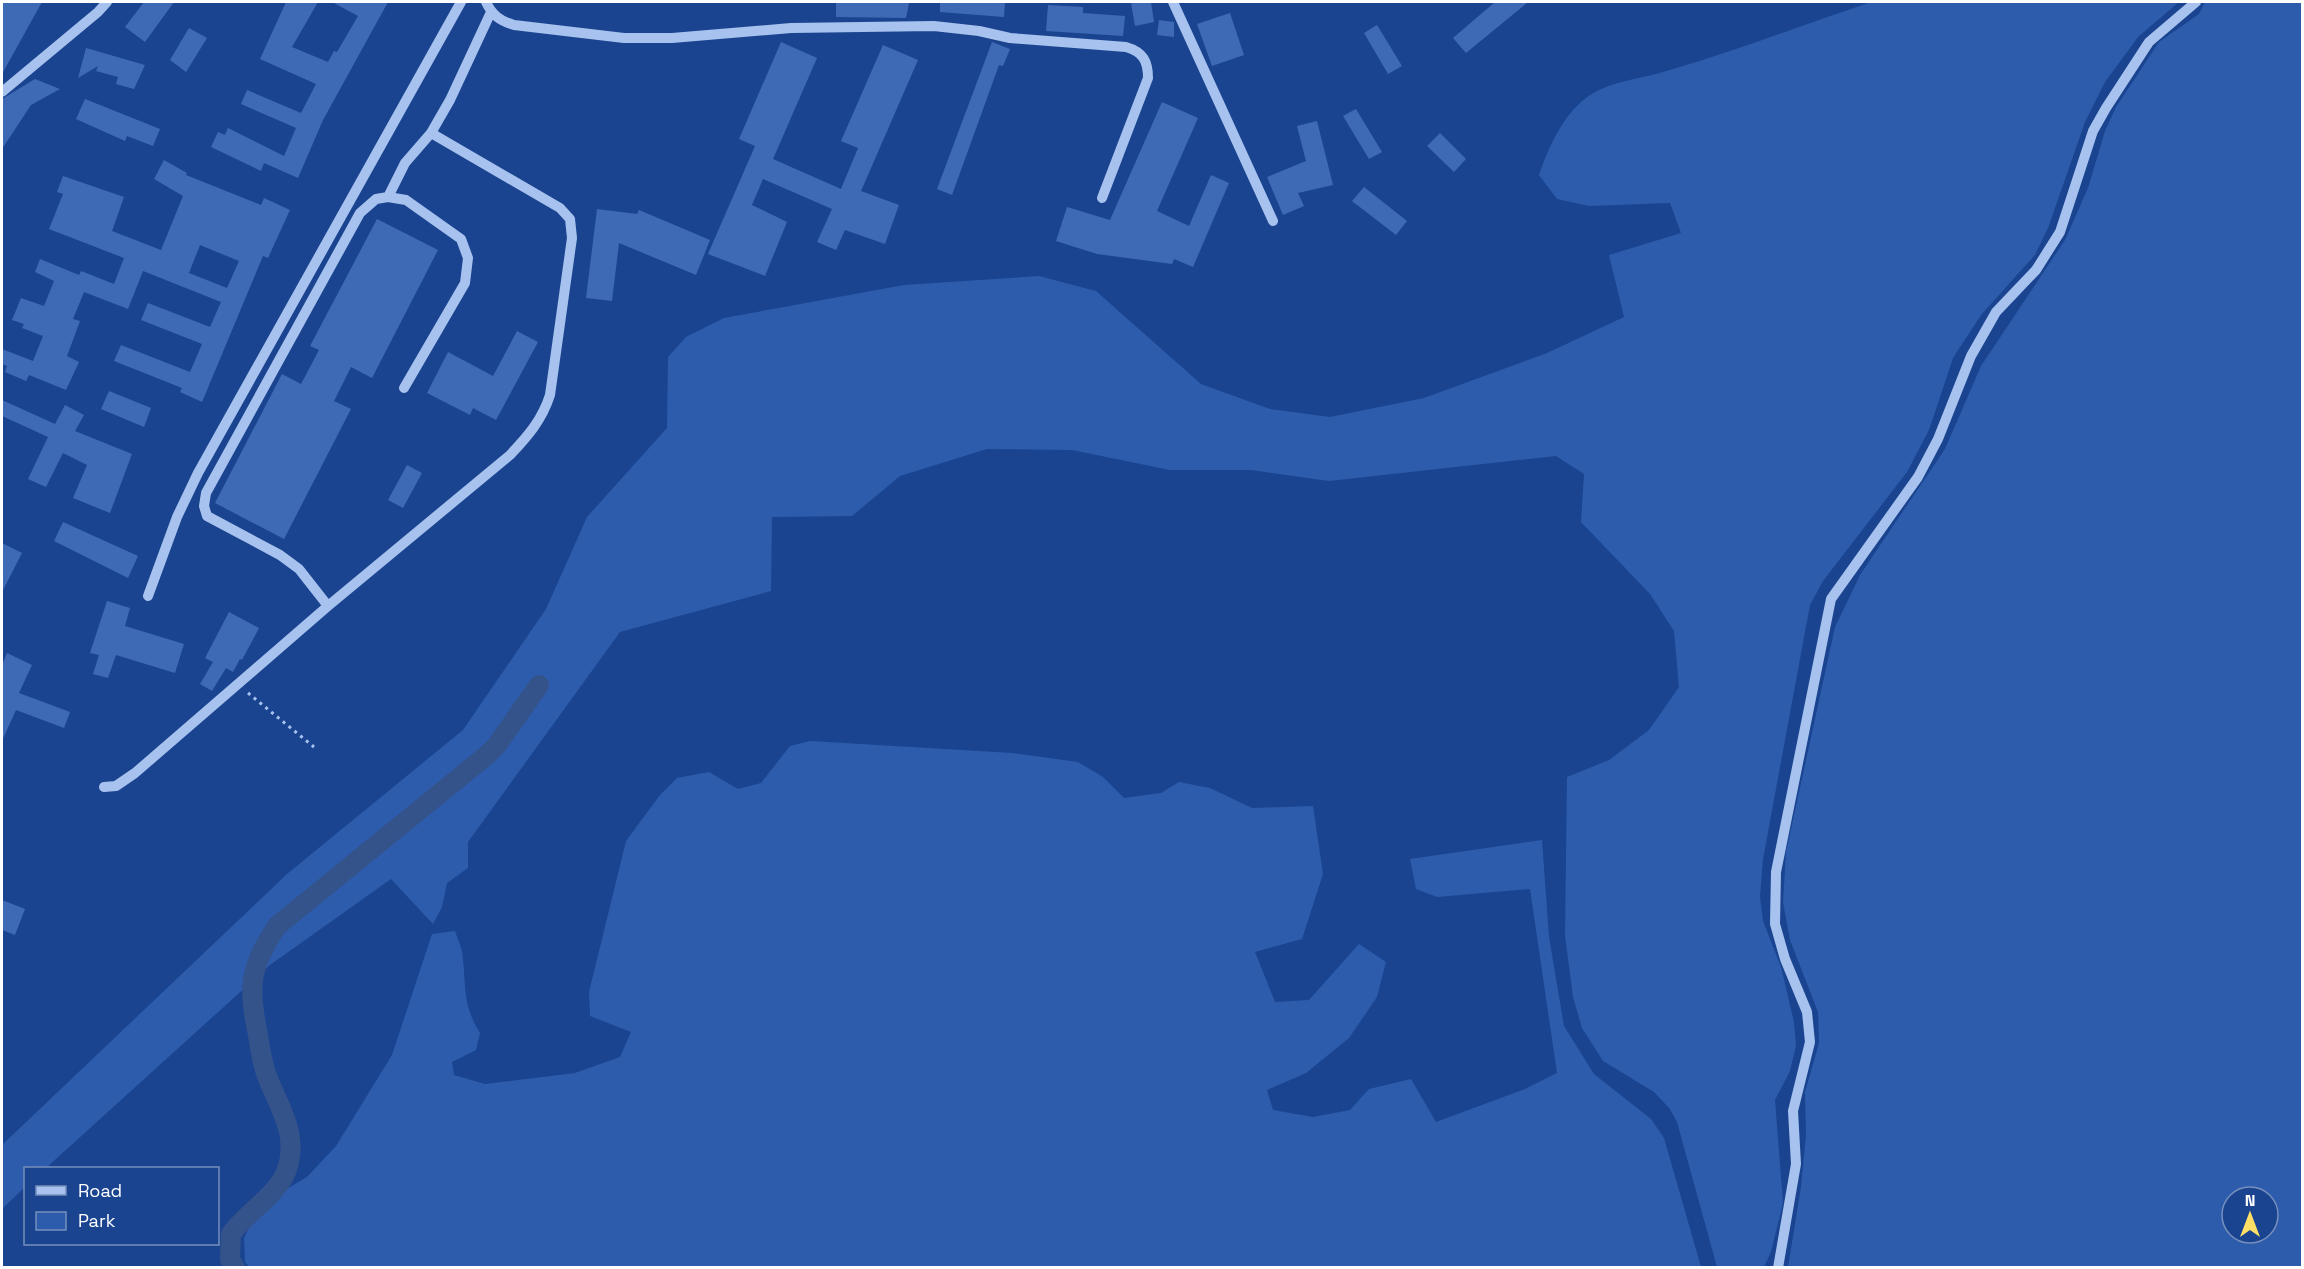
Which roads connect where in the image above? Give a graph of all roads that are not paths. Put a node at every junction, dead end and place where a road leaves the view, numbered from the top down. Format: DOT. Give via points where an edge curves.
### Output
graph roads {
  1 [pos="107,2"];
  2 [pos="461,2"];
  3 [pos="1173,2"];
  4 [pos="2196,2"];
  5 [pos="489,7"];
  6 [pos="2,92"];
  7 [pos="431,133"];
  8 [pos="388,197"];
  9 [pos="1102,198"];
  10 [pos="1273,221"];
  11 [pos="405,387"];
  12 [pos="148,596"];
  13 [pos="328,606"];
  14 [pos="104,787"];
  15 [pos="1778,1268"];
  1 -- 6 [label="street"];
  2 -- 12 [label="street" via="198,473"];
  3 -- 10 [label="street"];
  4 -- 15 [label="street" via="2149,42 2106,108 2093,131 2060,232 2036,270 1996,312 1971,356 1938,439 1918,477 1831,599 1776,872 1775,924 1808,1012 1810,1042 1793,1111 1796,1164"];
  5 -- 7 [label="street" via="450,100"];
  5 -- 9 [label="street" via="502,21 514,26 624,38 790,28 934,26 1139,51 1148,64 1148,78"];
  7 -- 8 [label="street" via="405,163"];
  7 -- 13 [label="street" via="560,208 570,219 572,238 550,395 532,432 510,454"];
  8 -- 11 [label="street" via="406,200 461,239 468,258 465,283"];
  8 -- 13 [label="street" via="376,199 360,213 206,493 204,506 207,516 299,569"];
  13 -- 14 [label="street" via="135,773 116,786"];
}
